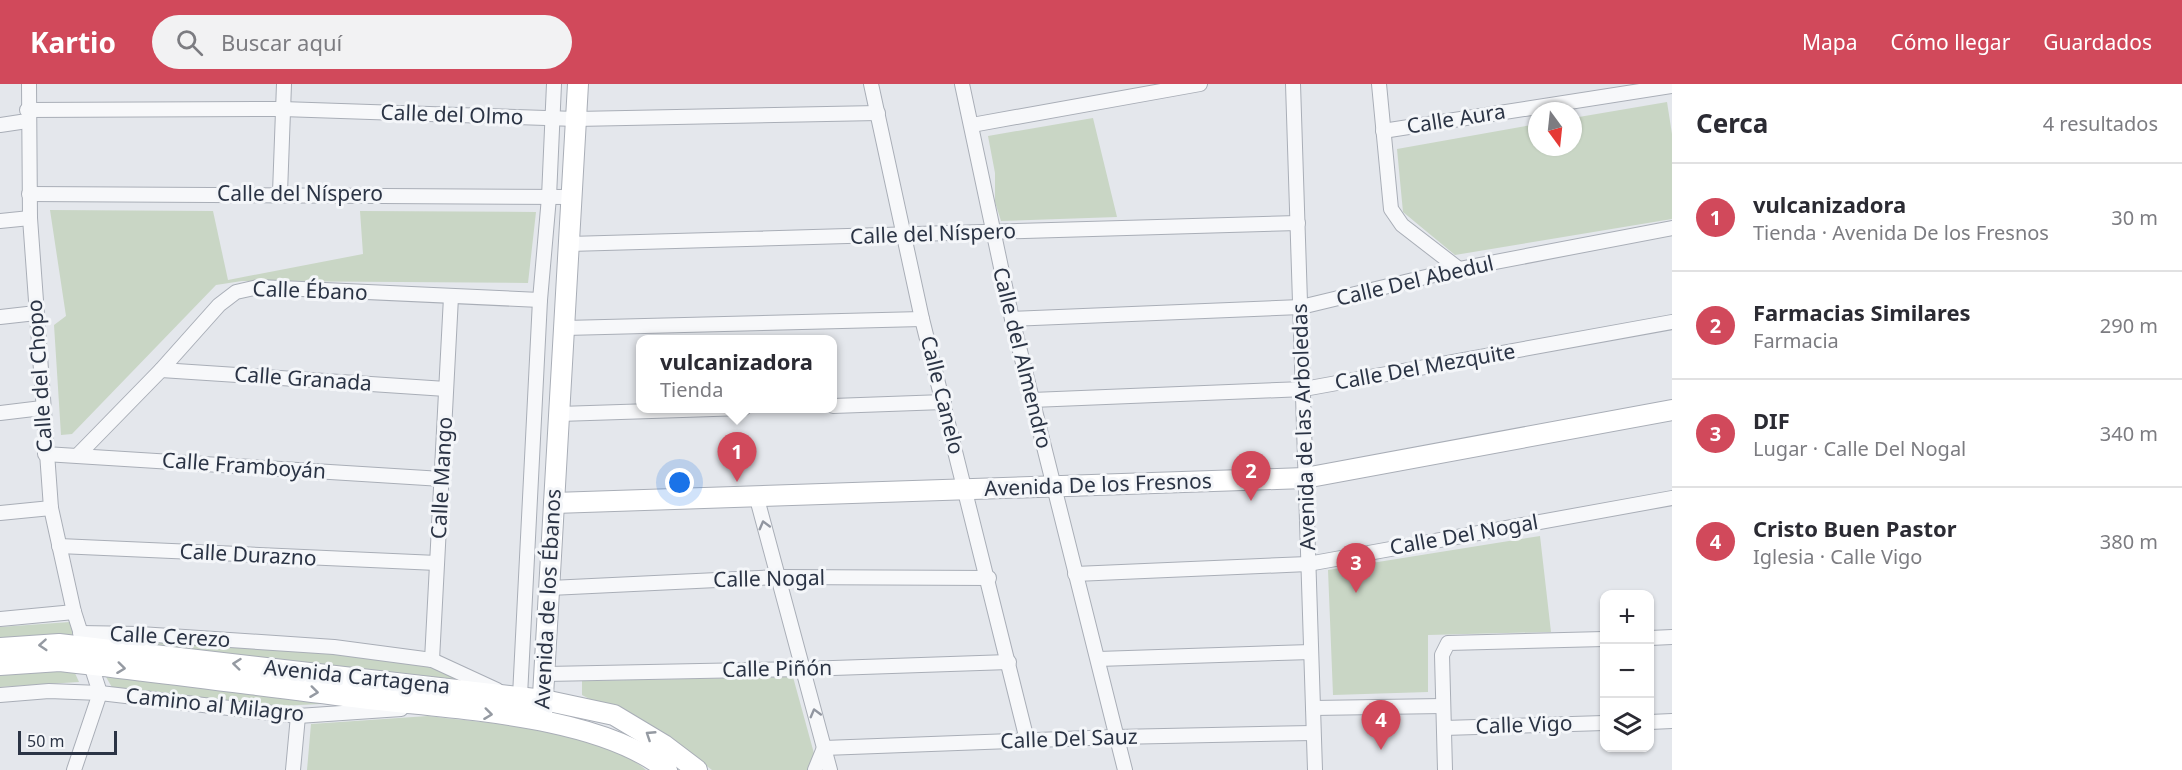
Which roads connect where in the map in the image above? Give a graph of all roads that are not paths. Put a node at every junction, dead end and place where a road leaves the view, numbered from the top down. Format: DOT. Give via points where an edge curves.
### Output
graph roads {
  1 [pos="28,84"];
  2 [pos="284,84"];
  3 [pos="554,84"];
  4 [pos="578,84"];
  5 [pos="871,84"];
  6 [pos="962,84"];
  7 [pos="1200,84"];
  8 [pos="1293,84"];
  9 [pos="1379,84"];
  10 [pos="1672,86"];
  11 [pos="282,110"];
  12 [pos="878,113"];
  13 [pos="27,116"];
  14 [pos="553,119"];
  15 [pos="576,119"];
  16 [pos="0,125"];
  17 [pos="972,125"];
  18 [pos="1383,131"];
  19 [pos="29,194"];
  20 [pos="280,194"];
  21 [pos="549,197"];
  22 [pos="572,197"];
  23 [pos="30,218"];
  24 [pos="0,221"];
  25 [pos="1298,223"];
  26 [pos="1672,228"];
  27 [pos="991,231"];
  28 [pos="903,236"];
  29 [pos="569,244"];
  30 [pos="1459,269"];
  31 [pos="451,297"];
  32 [pos="540,300"];
  33 [pos="1300,307"];
  34 [pos="36,313"];
  35 [pos="0,317"];
  36 [pos="922,319"];
  37 [pos="1011,319"];
  38 [pos="1672,322"];
  39 [pos="565,328"];
  40 [pos="161,370"];
  41 [pos="446,389"];
  42 [pos="1304,389"];
  43 [pos="1032,400"];
  44 [pos="944,402"];
  45 [pos="837,406"];
  46 [pos="42,408"];
  47 [pos="1672,410"];
  48 [pos="636,412"];
  49 [pos="0,413"];
  50 [pos="559,414"];
  51 [pos="45,454"];
  52 [pos="78,455"];
  53 [pos="1305,478"];
  54 [pos="442,479"];
  55 [pos="1054,486"];
  56 [pos="966,489"];
  57 [pos="756,495"];
  58 [pos="1672,498"];
  59 [pos="554,503"];
  60 [pos="51,508"];
  61 [pos="0,513"];
  62 [pos="59,546"];
  63 [pos="437,563"];
  64 [pos="1308,564"];
  65 [pos="1075,574"];
  66 [pos="779,577"];
  67 [pos="989,578"];
  68 [pos="550,588"];
  69 [pos="74,612"];
  70 [pos="0,619"];
  71 [pos="1672,637"];
  72 [pos="1654,638"];
  73 [pos="1600,639"];
  74 [pos="0,648"];
  75 [pos="84,648"];
  76 [pos="1311,652"];
  77 [pos="1098,659"];
  78 [pos="432,660"];
  79 [pos="1009,662"];
  80 [pos="0,665"];
  81 [pos="804,669"];
  82 [pos="546,674"];
  83 [pos="100,693"];
  84 [pos="0,695"];
  85 [pos="512,695"];
  86 [pos="544,700"];
  87 [pos="1443,706"];
  88 [pos="430,707"];
  89 [pos="1313,708"];
  90 [pos="298,716"];
  91 [pos="541,721"];
  92 [pos="1672,721"];
  93 [pos="1654,722"];
  94 [pos="1600,723"];
  95 [pos="1444,728"];
  96 [pos="1313,733"];
  97 [pos="1116,737"];
  98 [pos="1028,740"];
  99 [pos="824,748"];
  100 [pos="75,770"];
  101 [pos="293,770"];
  102 [pos="667,770"];
  103 [pos="697,770"];
  104 [pos="815,770"];
  105 [pos="830,770"];
  106 [pos="1125,770"];
  107 [pos="1315,770"];
  108 [pos="1445,770"];
  1 -- 13 [label="street, Calle del Chopo"];
  2 -- 11 [label="street"];
  3 -- 14 [label="street, Avenida de los Ébanos"];
  4 -- 15 [label="street, Avenida de los Ébanos"];
  5 -- 12 [label="street, Calle Canelo"];
  6 -- 17 [label="street, Calle del Almendro"];
  7 -- 17 [label="street"];
  8 -- 25 [label="street, Avenida de las Arboledas"];
  9 -- 18 [label="street"];
  10 -- 18 [label="street, Calle Aura"];
  11 -- 13 [label="street, Calle del Olmo"];
  11 -- 14 [label="street, Calle del Olmo"];
  11 -- 20 [label="street"];
  12 -- 15 [label="street, Calle del Olmo"];
  12 -- 28 [label="street, Calle Canelo"];
  13 -- 16 [label="street, Calle del Olmo"];
  13 -- 19 [label="street, Calle del Chopo"];
  14 -- 15 [label="street, Calle del Olmo"];
  14 -- 21 [label="street, Avenida de los Ébanos"];
  15 -- 22 [label="street, Avenida de los Ébanos"];
  17 -- 27 [label="street, Calle del Almendro"];
  18 -- 30 [label="street" via="1395,218"];
  19 -- 20 [label="street, Calle del Níspero"];
  19 -- 23 [label="street, Calle del Chopo"];
  20 -- 21 [label="street, Calle del Níspero"];
  21 -- 22 [label="street, Calle del Níspero"];
  21 -- 32 [label="street, Avenida de los Ébanos"];
  22 -- 29 [label="street, Avenida de los Ébanos"];
  23 -- 24 [label="street"];
  23 -- 34 [label="street, Calle del Chopo"];
  25 -- 27 [label="street, Calle del Níspero"];
  25 -- 33 [label="street, Avenida de las Arboledas"];
  26 -- 30 [label="street, Calle Del Abedul"];
  27 -- 28 [label="street, Calle del Níspero"];
  27 -- 37 [label="street, Calle del Almendro"];
  28 -- 29 [label="street, Calle del Níspero"];
  28 -- 36 [label="street, Calle Canelo"];
  29 -- 39 [label="street, Avenida de los Ébanos"];
  30 -- 33 [label="street, Calle Del Abedul"];
  31 -- 32 [label="street, Calle Ébano"];
  31 -- 40 [label="street, Calle Ébano" via="243,289 219,305"];
  31 -- 41 [label="street, Calle Mango"];
  32 -- 85 [label="street, Avenida de los Ébanos"];
  33 -- 37 [label="street, Calle Del Abedul"];
  33 -- 42 [label="street, Avenida de las Arboledas"];
  34 -- 35 [label="street"];
  34 -- 46 [label="street, Calle del Chopo"];
  36 -- 39 [label="street"];
  36 -- 44 [label="street, Calle Canelo"];
  37 -- 43 [label="street, Calle del Almendro"];
  38 -- 42 [label="street, Calle Del Mezquite"];
  39 -- 50 [label="street, Avenida de los Ébanos"];
  40 -- 41 [label="street, Calle Granada"];
  40 -- 52 [label="street, Calle Ébano"];
  41 -- 54 [label="street, Calle Mango"];
  42 -- 43 [label="street, Calle Del Mezquite"];
  42 -- 53 [label="street, Avenida de las Arboledas"];
  43 -- 55 [label="street, Calle del Almendro"];
  44 -- 45 [label="street"];
  44 -- 56 [label="street, Calle Canelo"];
  46 -- 49 [label="street"];
  46 -- 51 [label="street, Calle del Chopo"];
  47 -- 53 [label="street, Avenida De los Fresnos"];
  48 -- 50 [label="street"];
  50 -- 59 [label="street, Avenida de los Ébanos"];
  51 -- 52 [label="street, Calle Framboyán"];
  51 -- 60 [label="street, Calle del Chopo"];
  52 -- 54 [label="street, Calle Framboyán"];
  53 -- 55 [label="street, Avenida De los Fresnos"];
  53 -- 64 [label="street, Avenida de las Arboledas"];
  54 -- 63 [label="street, Calle Mango"];
  55 -- 56 [label="street, Avenida De los Fresnos"];
  55 -- 65 [label="street, Calle del Almendro"];
  56 -- 57 [label="street, Avenida De los Fresnos"];
  56 -- 67 [label="street, Calle Canelo"];
  57 -- 59 [label="street, Avenida De los Fresnos"];
  66 -- 57 [label="street, one-way"];
  58 -- 64 [label="street, Calle Del Nogal"];
  59 -- 68 [label="street, Avenida de los Ébanos"];
  60 -- 61 [label="street"];
  60 -- 62 [label="street, Calle del Chopo"];
  62 -- 63 [label="street, Calle Durazno"];
  62 -- 69 [label="street, Calle del Chopo"];
  63 -- 78 [label="street, Calle Mango"];
  64 -- 65 [label="street, Calle Del Nogal"];
  64 -- 76 [label="street, Avenida de las Arboledas"];
  65 -- 77 [label="street, Calle del Almendro"];
  66 -- 67 [label="street, Calle Nogal"];
  66 -- 68 [label="street, Calle Nogal"];
  66 -- 81 [label="street"];
  67 -- 79 [label="street, Calle Canelo"];
  68 -- 82 [label="street, Avenida de los Ébanos"];
  69 -- 70 [label="street"];
  69 -- 75 [label="street, Calle del Chopo"];
  71 -- 72 [label="street"];
  73 -- 87 [label="street" via="1452,642 1442,655"];
  75 -- 74 [label="street, Avenida Cartagena, one-way" via="59,644"];
  75 -- 78 [label="street, Calle Cerezo" via="140,634 334,647"];
  75 -- 80 [label="street, Avenida Cartagena" via="60,661"];
  75 -- 83 [label="street, Calle del Chopo"];
  85 -- 75 [label="street, Avenida Cartagena, one-way"];
  75 -- 88 [label="street, Avenida Cartagena, one-way"];
  76 -- 77 [label="street"];
  76 -- 89 [label="street, Avenida de las Arboledas"];
  77 -- 97 [label="street, Calle del Almendro"];
  78 -- 85 [label="street, Calle Cerezo"];
  79 -- 81 [label="street, Calle Piñón"];
  79 -- 98 [label="street, Calle Canelo"];
  81 -- 82 [label="street, Calle Piñón"];
  99 -- 81 [label="street, one-way"];
  82 -- 86 [label="street, Avenida de los Ébanos"];
  83 -- 84 [label="street, Camino al Milagro" via="49,691"];
  83 -- 90 [label="street, Camino al Milagro"];
  83 -- 100 [label="street"];
  85 -- 86 [label="street, Avenida Cartagena"];
  85 -- 91 [label="street, Avenida de los Ébanos"];
  86 -- 91 [label="street, Avenida de los Ébanos"];
  103 -- 86 [label="street, Avenida Cartagena, one-way" via="664,744 614,715"];
  87 -- 89 [label="street"];
  87 -- 95 [label="street"];
  88 -- 90 [label="street, Camino al Milagro"];
  88 -- 91 [label="street, Avenida Cartagena, one-way"];
  89 -- 96 [label="street, Avenida de las Arboledas"];
  90 -- 101 [label="street"];
  91 -- 102 [label="street, Avenida Cartagena" via="606,736"];
  92 -- 93 [label="street"];
  94 -- 95 [label="street, Calle Vigo"];
  95 -- 108 [label="street"];
  96 -- 97 [label="street, Calle Del Sauz"];
  96 -- 107 [label="street, Avenida de las Arboledas"];
  97 -- 98 [label="street, Calle Del Sauz"];
  97 -- 106 [label="street, Calle del Almendro"];
  98 -- 99 [label="street, Calle Del Sauz"];
  99 -- 104 [label="street"];
  99 -- 105 [label="street"];
}
